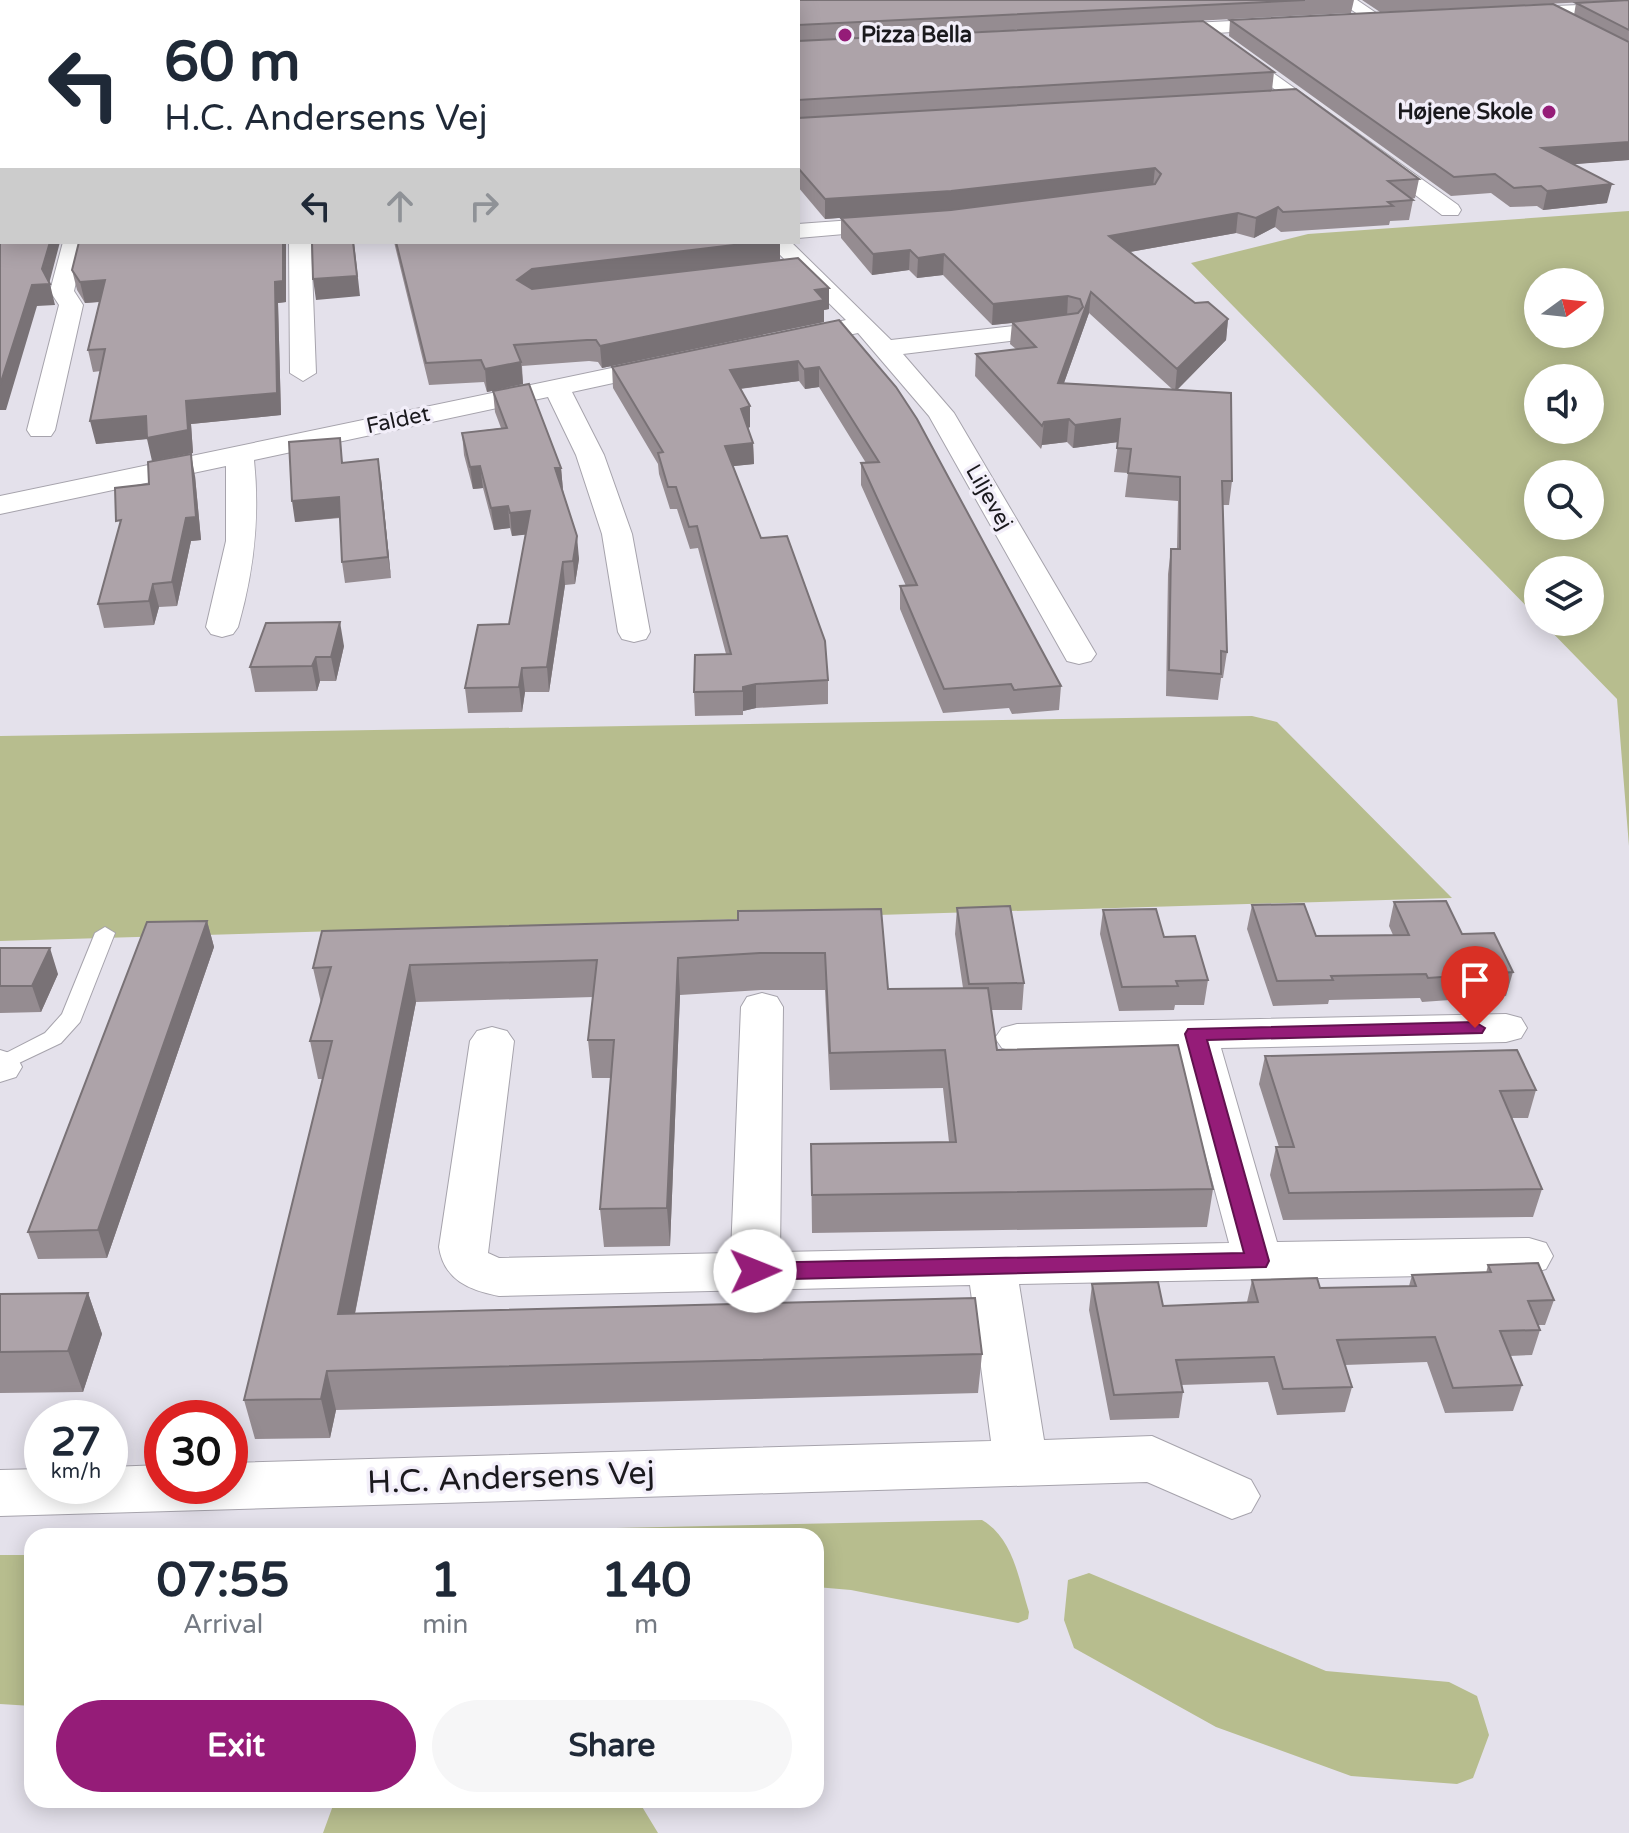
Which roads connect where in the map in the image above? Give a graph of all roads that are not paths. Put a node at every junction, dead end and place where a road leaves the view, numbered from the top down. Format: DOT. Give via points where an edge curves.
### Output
graph roads {
  1 [pos="1345,0"];
  2 [pos="1629,8"];
  3 [pos="1485,14"];
  4 [pos="1385,19"];
  5 [pos="1346,21"];
  6 [pos="1314,22"];
  7 [pos="1205,28"];
  8 [pos="1132,32"];
  9 [pos="1296,97"];
  10 [pos="1265,99"];
  11 [pos="1450,210"];
  12 [pos="920,222"];
  13 [pos="800,231"];
  14 [pos="74,244"];
  15 [pos="300,244"];
  16 [pos="780,244"];
  17 [pos="805,267"];
  18 [pos="775,271"];
  19 [pos="864,324"];
  20 [pos="1067,327"];
  21 [pos="772,343"];
  22 [pos="887,348"];
  23 [pos="695,359"];
  24 [pos="303,373"];
  25 [pos="557,388"];
  26 [pos="41,430"];
  27 [pos="239,453"];
  28 [pos="0,505"];
  29 [pos="222,627"];
  30 [pos="634,632"];
  31 [pos="1079,654"];
  32 [pos="105,933"];
  33 [pos="762,1007"];
  34 [pos="1506,1028"];
  35 [pos="1195,1034"];
  36 [pos="1017,1038"];
  37 [pos="492,1041"];
  38 [pos="0,1066"];
  39 [pos="1529,1256"];
  40 [pos="1258,1261"];
  41 [pos="992,1266"];
  42 [pos="755,1271"];
  43 [pos="1021,1463"];
  44 [pos="0,1493"];
  45 [pos="1232,1496"];
  1 -- 4 [label="street"];
  2 -- 3 [label="street"];
  4 -- 5 [label="street"];
  6 -- 7 [label="street"];
  7 -- 8 [label="street"];
  7 -- 9 [label="street"];
  9 -- 10 [label="street"];
  9 -- 11 [label="street"];
  12 -- 13 [label="street"];
  14 -- 26 [label="street" via="62,291 71,305"];
  15 -- 24 [label="street"];
  16 -- 17 [label="street, Liljevej"];
  17 -- 18 [label="street"];
  17 -- 19 [label="street, Liljevej"];
  19 -- 21 [label="street"];
  19 -- 22 [label="street, Liljevej"];
  20 -- 22 [label="street"];
  22 -- 31 [label="street, Liljevej" via="941,413"];
  23 -- 25 [label="street, Faldet"];
  25 -- 27 [label="street, Faldet"];
  25 -- 30 [label="street" via="590,455 617,534"];
  27 -- 28 [label="street, Faldet"];
  27 -- 29 [label="street" via="244,495 241,563"];
  32 -- 38 [label="lane" via="64,1029"];
  33 -- 42 [label="street"];
  34 -- 35 [label="street"];
  35 -- 36 [label="street"];
  35 -- 40 [label="street"];
  37 -- 42 [label="street" via="463,1247 471,1269 499,1277"];
  39 -- 40 [label="street"];
  40 -- 41 [label="street"];
  41 -- 42 [label="street"];
  41 -- 43 [label="street"];
  43 -- 44 [label="street, H.C. Andersens Vej"];
  43 -- 45 [label="street, H.C. Andersens Vej" via="1152,1459"];
}
